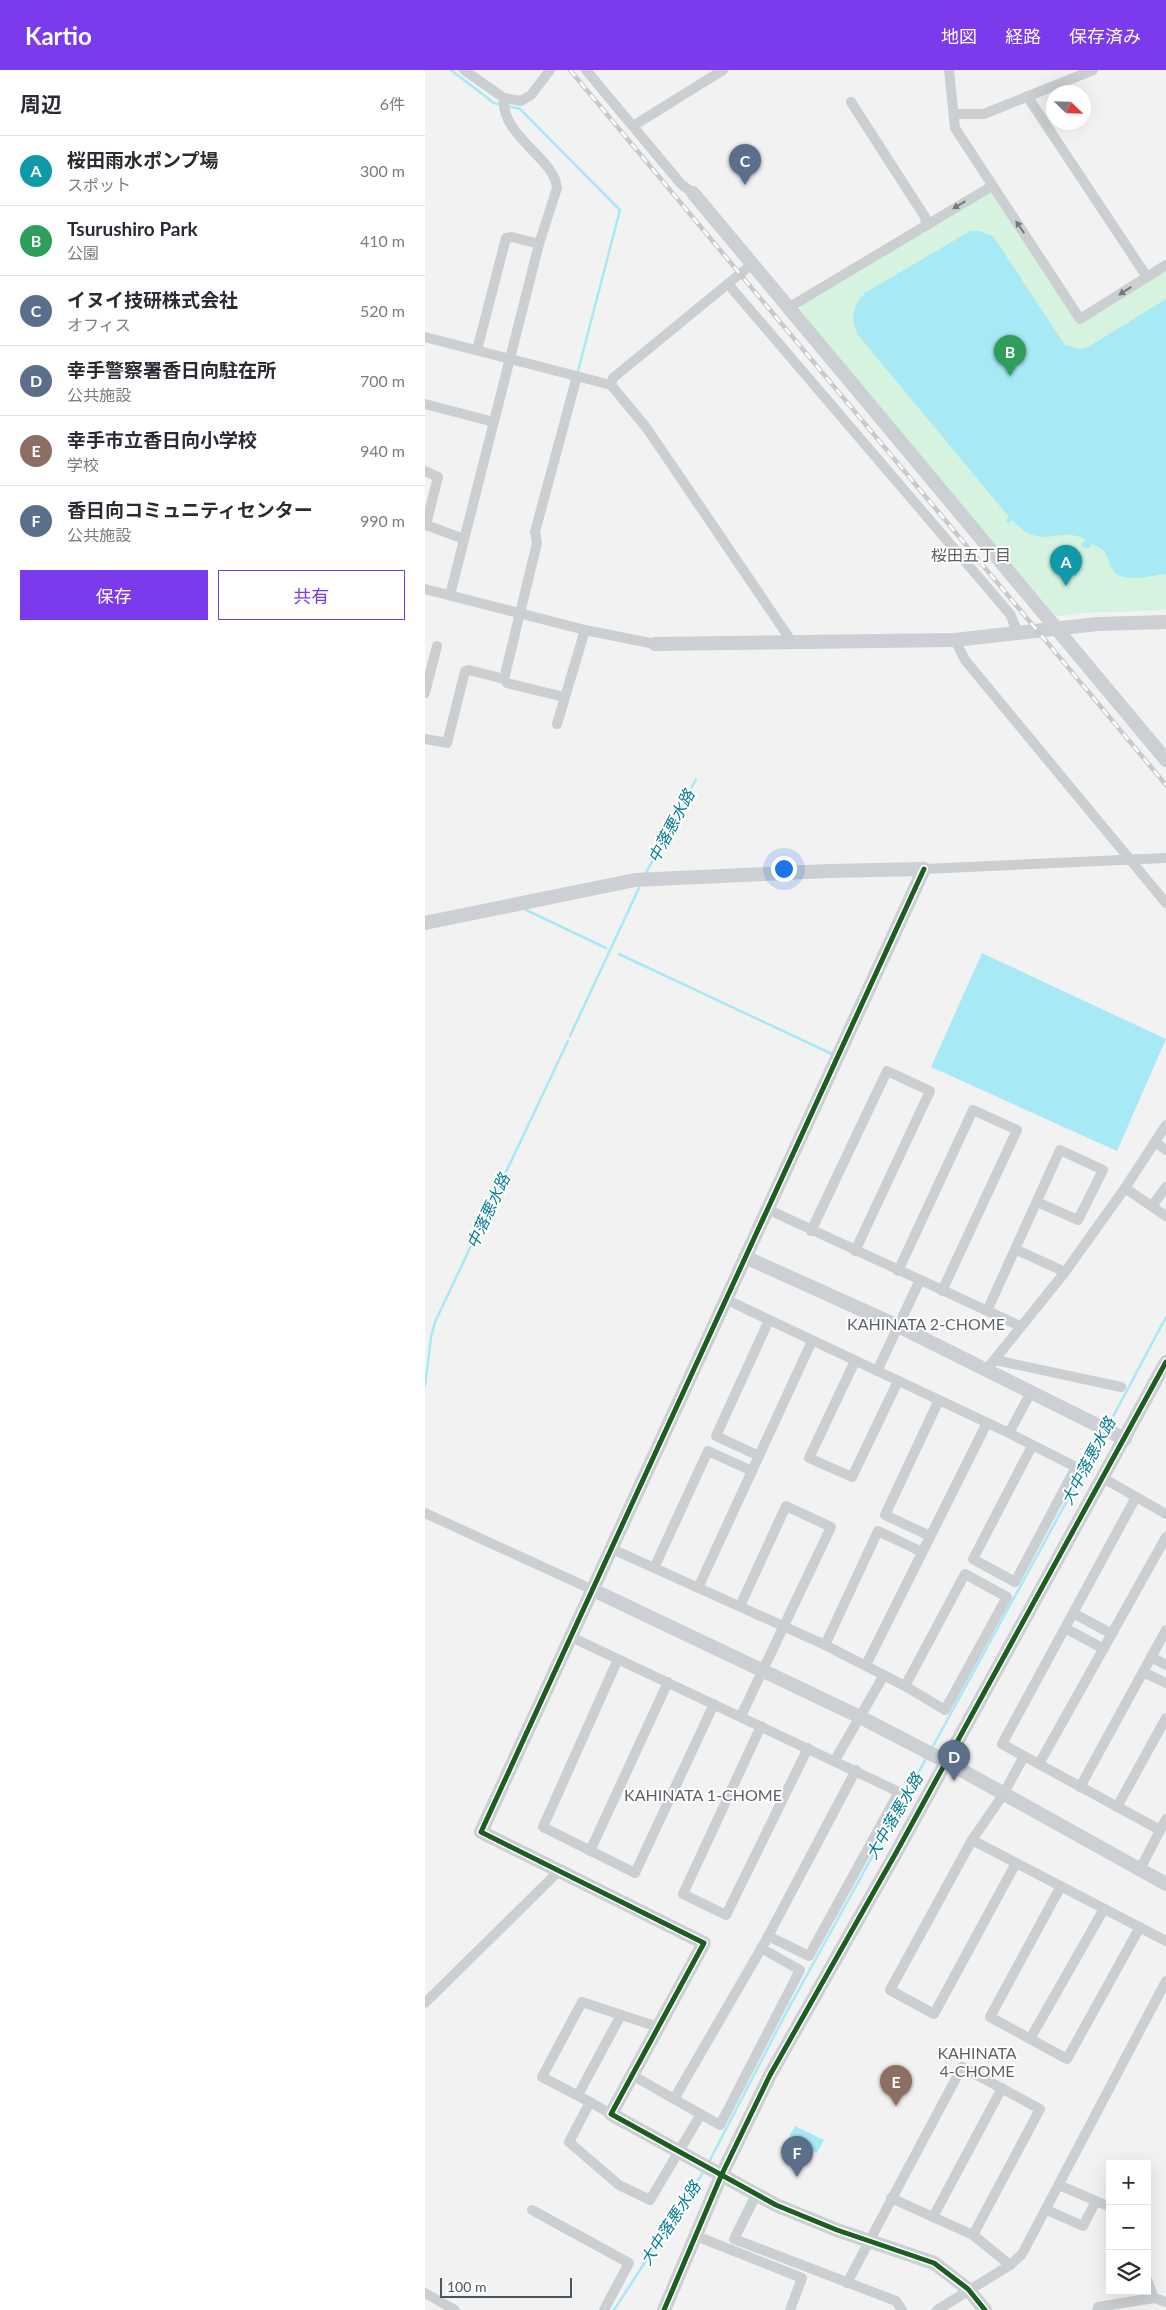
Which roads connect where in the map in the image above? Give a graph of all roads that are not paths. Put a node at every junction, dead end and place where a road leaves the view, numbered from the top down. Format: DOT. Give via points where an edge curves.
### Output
graph roads {
  1 [pos="464,70"];
  2 [pos="550,70"];
  3 [pos="587,70"];
  4 [pos="723,70"];
  5 [pos="949,70"];
  6 [pos="1093,70"];
  7 [pos="1027,96"];
  8 [pos="504,98"];
  9 [pos="851,102"];
  10 [pos="955,114"];
  11 [pos="633,126"];
  12 [pos="992,186"];
  13 [pos="693,193"];
  14 [pos="926,223"];
  15 [pos="539,244"];
  16 [pos="752,264"];
  17 [pos="1166,265"];
  18 [pos="1147,278"];
  19 [pos="728,284"];
  20 [pos="788,308"];
  21 [pos="425,337"];
  22 [pos="477,350"];
  23 [pos="510,359"];
  24 [pos="577,376"];
  25 [pos="611,385"];
  26 [pos="425,404"];
  27 [pos="494,422"];
  28 [pos="425,471"];
  29 [pos="463,539"];
  30 [pos="425,589"];
  31 [pos="450,595"];
  32 [pos="521,614"];
  33 [pos="1166,622"];
  34 [pos="1057,628"];
  35 [pos="585,630"];
  36 [pos="1017,633"];
  37 [pos="955,640"];
  38 [pos="792,642"];
  39 [pos="655,644"];
  40 [pos="437,646"];
  41 [pos="504,679"];
  42 [pos="425,692"];
  43 [pos="564,696"];
  44 [pos="557,724"];
  45 [pos="425,739"];
  46 [pos="1166,760"];
  47 [pos="1166,858"];
  48 [pos="1129,860"];
  49 [pos="924,869"];
  50 [pos="1166,902"];
  51 [pos="425,923"];
  52 [pos="1166,1125"];
  53 [pos="1155,1142"];
  54 [pos="1166,1150"];
  55 [pos="1166,1187"];
  56 [pos="1125,1188"];
  57 [pos="1037,1202"];
  58 [pos="1152,1206"];
  59 [pos="767,1209"];
  60 [pos="1166,1216"];
  61 [pos="811,1230"];
  62 [pos="1015,1249"];
  63 [pos="855,1251"];
  64 [pos="745,1257"];
  65 [pos="898,1271"];
  66 [pos="1065,1272"];
  67 [pos="920,1280"];
  68 [pos="942,1291"];
  69 [pos="725,1299"];
  70 [pos="987,1310"];
  71 [pos="769,1320"];
  72 [pos="898,1326"];
  73 [pos="1020,1326"];
  74 [pos="812,1341"];
  75 [pos="855,1361"];
  76 [pos="1166,1362"];
  77 [pos="991,1365"];
  78 [pos="877,1371"];
  79 [pos="898,1381"];
  80 [pos="1121,1387"];
  81 [pos="1031,1392"];
  82 [pos="939,1400"];
  83 [pos="987,1423"];
  84 [pos="1009,1432"];
  85 [pos="1113,1433"];
  86 [pos="1032,1446"];
  87 [pos="759,1456"];
  88 [pos="752,1471"];
  89 [pos="1103,1478"];
  90 [pos="1136,1497"];
  91 [pos="425,1513"];
  92 [pos="1166,1514"];
  93 [pos="930,1536"];
  94 [pos="1166,1537"];
  95 [pos="610,1548"];
  96 [pos="923,1552"];
  97 [pos="654,1568"];
  98 [pos="698,1588"];
  99 [pos="591,1589"];
  100 [pos="741,1606"];
  101 [pos="1073,1613"];
  102 [pos="783,1626"];
  103 [pos="1065,1628"];
  104 [pos="1166,1630"];
  105 [pos="1112,1634"];
  106 [pos="569,1636"];
  107 [pos="825,1645"];
  108 [pos="1104,1648"];
  109 [pos="1151,1657"];
  110 [pos="618,1659"];
  111 [pos="1166,1665"];
  112 [pos="866,1666"];
  113 [pos="763,1669"];
  114 [pos="1143,1672"];
  115 [pos="884,1675"];
  116 [pos="668,1682"];
  117 [pos="1166,1684"];
  118 [pos="905,1686"];
  119 [pos="714,1704"];
  120 [pos="741,1716"];
  121 [pos="860,1717"];
  122 [pos="1166,1718"];
  123 [pos="761,1726"];
  124 [pos="808,1748"];
  125 [pos="935,1756"];
  126 [pos="1025,1756"];
  127 [pos="835,1760"];
  128 [pos="1039,1764"];
  129 [pos="856,1770"];
  130 [pos="1080,1787"];
  131 [pos="1003,1795"];
  132 [pos="1117,1807"];
  133 [pos="1166,1819"];
  134 [pos="1160,1830"];
  135 [pos="972,1840"];
  136 [pos="590,1850"];
  137 [pos="1016,1863"];
  138 [pos="1139,1871"];
  139 [pos="558,1872"];
  140 [pos="1166,1884"];
  141 [pos="1061,1886"];
  142 [pos="1104,1909"];
  143 [pos="1140,1927"];
  144 [pos="767,1936"];
  145 [pos="1166,1941"];
  146 [pos="761,1948"];
  147 [pos="1166,1981"];
  148 [pos="425,2003"];
  149 [pos="621,2015"];
  150 [pos="658,2027"];
  151 [pos="1030,2039"];
  152 [pos="632,2076"];
  153 [pos="1002,2088"];
  154 [pos="578,2095"];
  155 [pos="673,2100"];
  156 [pos="590,2102"];
  157 [pos="611,2114"];
  158 [pos="701,2114"];
  159 [pos="679,2152"];
  160 [pos="711,2170"];
  161 [pos="1059,2186"];
  162 [pos="756,2195"];
  163 [pos="891,2198"];
  164 [pos="1096,2201"];
  165 [pos="1106,2205"];
  166 [pos="532,2210"];
  167 [pos="1047,2210"];
  168 [pos="933,2217"];
  169 [pos="973,2235"];
  170 [pos="696,2236"];
  171 [pos="868,2241"];
  172 [pos="1010,2265"];
  173 [pos="847,2283"];
  174 [pos="969,2289"];
  175 [pos="1151,2290"];
  176 [pos="425,2293"];
  177 [pos="1154,2298"];
  178 [pos="1166,2302"];
  179 [pos="897,2307"];
  180 [pos="1094,2309"];
  181 [pos="455,2310"];
  182 [pos="604,2310"];
  183 [pos="664,2310"];
  184 [pos="790,2310"];
  185 [pos="937,2310"];
  186 [pos="985,2310"];
  1 -- 8 [label="street"];
  2 -- 8 [label="street" via="527,100 521,102"];
  3 -- 11 [label="street"];
  4 -- 11 [label="street"];
  5 -- 10 [label="street"];
  6 -- 7 [label="street"];
  7 -- 10 [label="street" via="984,114"];
  7 -- 18 [label="street"];
  8 -- 15 [label="street" via="504,112 510,125 557,184"];
  9 -- 14 [label="street"];
  10 -- 12 [label="street" via="955,128"];
  11 -- 13 [label="street" via="681,184"];
  12 -- 14 [label="street, one-way"];
  18 -- 12 [label="street, one-way" via="1080,319"];
  13 -- 16 [label="street"];
  14 -- 20 [label="street"];
  15 -- 22 [label="street" via="506,238"];
  15 -- 23 [label="street"];
  16 -- 19 [label="street"];
  16 -- 20 [label="street"];
  17 -- 18 [label="street"];
  19 -- 25 [label="street" via="613,378"];
  19 -- 36 [label="street" via="1010,614"];
  20 -- 34 [label="street"];
  21 -- 22 [label="street"];
  22 -- 23 [label="street"];
  23 -- 24 [label="street"];
  23 -- 27 [label="street"];
  24 -- 25 [label="street"];
  24 -- 32 [label="street" via="535,532 537,543"];
  25 -- 38 [label="street" via="665,454"];
  26 -- 27 [label="street"];
  27 -- 29 [label="street"];
  28 -- 29 [label="street" via="438,477 426,525"];
  29 -- 31 [label="street"];
  30 -- 31 [label="street"];
  31 -- 32 [label="street"];
  32 -- 35 [label="street"];
  32 -- 41 [label="street"];
  33 -- 34 [label="street"];
  34 -- 36 [label="street"];
  34 -- 46 [label="street"];
  35 -- 39 [label="street"];
  35 -- 43 [label="street"];
  36 -- 37 [label="street"];
  37 -- 38 [label="street"];
  37 -- 48 [label="street" via="965,660"];
  38 -- 39 [label="street"];
  40 -- 42 [label="street"];
  41 -- 43 [label="street"];
  41 -- 45 [label="street" via="465,671 447,743"];
  43 -- 44 [label="street"];
  47 -- 48 [label="street"];
  48 -- 49 [label="street"];
  48 -- 50 [label="street"];
  49 -- 51 [label="street" via="829,870 635,880"];
  49 -- 59 [label="street"];
  52 -- 53 [label="street"];
  53 -- 54 [label="street"];
  53 -- 56 [label="street"];
  55 -- 58 [label="street"];
  56 -- 58 [label="street"];
  56 -- 66 [label="street"];
  57 -- 57 [label="street" via="1060,1150 1103,1170 1078,1220"];
  57 -- 62 [label="street"];
  58 -- 60 [label="street"];
  59 -- 61 [label="street"];
  59 -- 64 [label="street"];
  61 -- 63 [label="street"];
  61 -- 63 [label="street" via="887,1071 930,1091"];
  62 -- 66 [label="street"];
  62 -- 70 [label="street"];
  63 -- 65 [label="street"];
  64 -- 69 [label="street"];
  64 -- 72 [label="street"];
  65 -- 67 [label="street"];
  65 -- 68 [label="street" via="973,1110 1017,1130"];
  66 -- 73 [label="street"];
  67 -- 68 [label="street"];
  67 -- 72 [label="street"];
  68 -- 70 [label="street"];
  69 -- 71 [label="street"];
  69 -- 95 [label="street"];
  70 -- 73 [label="street"];
  71 -- 74 [label="street"];
  71 -- 87 [label="street" via="716,1436"];
  72 -- 77 [label="street"];
  72 -- 78 [label="street"];
  73 -- 77 [label="street"];
  74 -- 75 [label="street"];
  74 -- 87 [label="street"];
  75 -- 78 [label="street"];
  75 -- 79 [label="street" via="809,1458 852,1477"];
  76 -- 85 [label="street"];
  77 -- 80 [label="street"];
  77 -- 81 [label="street"];
  78 -- 79 [label="street"];
  79 -- 82 [label="street"];
  81 -- 84 [label="street"];
  81 -- 85 [label="street"];
  82 -- 83 [label="street"];
  82 -- 93 [label="street" via="885,1515"];
  83 -- 84 [label="street"];
  83 -- 93 [label="street"];
  84 -- 86 [label="street"];
  85 -- 89 [label="street"];
  86 -- 86 [label="street" via="1076,1467 1015,1582 973,1559"];
  87 -- 88 [label="street"];
  88 -- 97 [label="street" via="708,1451"];
  88 -- 98 [label="street"];
  89 -- 90 [label="street"];
  89 -- 125 [label="street"];
  90 -- 92 [label="street"];
  90 -- 101 [label="street"];
  91 -- 99 [label="street"];
  93 -- 96 [label="street"];
  94 -- 105 [label="street"];
  95 -- 97 [label="street"];
  95 -- 99 [label="street"];
  96 -- 107 [label="street" via="878,1531"];
  96 -- 112 [label="street"];
  97 -- 98 [label="street"];
  98 -- 100 [label="street"];
  99 -- 106 [label="street"];
  99 -- 113 [label="street"];
  100 -- 102 [label="street"];
  100 -- 102 [label="street" via="786,1506 831,1527"];
  101 -- 103 [label="street"];
  101 -- 105 [label="street"];
  102 -- 107 [label="street"];
  102 -- 113 [label="street"];
  103 -- 108 [label="street"];
  103 -- 126 [label="street" via="1001,1744"];
  104 -- 109 [label="street"];
  105 -- 108 [label="street"];
  106 -- 110 [label="street"];
  106 -- 139 [label="street" via="481,1832"];
  107 -- 112 [label="street"];
  108 -- 128 [label="street"];
  109 -- 111 [label="street"];
  109 -- 114 [label="street"];
  110 -- 116 [label="street"];
  110 -- 136 [label="street" via="543,1827"];
  112 -- 115 [label="street"];
  113 -- 120 [label="street"];
  113 -- 121 [label="street"];
  114 -- 117 [label="street"];
  114 -- 130 [label="street"];
  115 -- 118 [label="street"];
  115 -- 121 [label="street"];
  116 -- 119 [label="street"];
  116 -- 136 [label="street"];
  118 -- 118 [label="street" via="965,1574 1007,1597 945,1710"];
  119 -- 120 [label="street"];
  119 -- 136 [label="street" via="635,1873"];
  120 -- 123 [label="street"];
  121 -- 125 [label="street"];
  121 -- 127 [label="street"];
  122 -- 132 [label="street"];
  123 -- 124 [label="street"];
  123 -- 124 [label="street" via="683,1894 726,1915"];
  124 -- 127 [label="street"];
  125 -- 131 [label="street"];
  125 -- 160 [label="street" via="897,1851 770,2075"];
  126 -- 128 [label="street"];
  126 -- 131 [label="street"];
  127 -- 129 [label="street"];
  128 -- 130 [label="street"];
  129 -- 144 [label="street"];
  129 -- 144 [label="street" via="899,1792 809,1956"];
  130 -- 132 [label="street"];
  131 -- 135 [label="street"];
  131 -- 138 [label="street"];
  132 -- 134 [label="street"];
  133 -- 134 [label="street"];
  134 -- 138 [label="street"];
  135 -- 137 [label="street"];
  135 -- 137 [label="street" via="890,1990 934,2014"];
  137 -- 141 [label="street"];
  138 -- 140 [label="street"];
  139 -- 148 [label="street"];
  139 -- 150 [label="street" via="703,1943"];
  141 -- 142 [label="street"];
  141 -- 151 [label="street" via="990,2018"];
  142 -- 143 [label="street"];
  142 -- 151 [label="street"];
  143 -- 145 [label="street"];
  143 -- 151 [label="street" via="1067,2059"];
  144 -- 146 [label="street"];
  146 -- 155 [label="street"];
  146 -- 158 [label="street" via="801,1970 720,2124"];
  147 -- 161 [label="street"];
  149 -- 150 [label="street"];
  149 -- 154 [label="street"];
  149 -- 154 [label="street" via="581,2002 542,2077"];
  150 -- 152 [label="street"];
  152 -- 155 [label="street"];
  152 -- 157 [label="street"];
  153 -- 163 [label="street" via="962,2067"];
  153 -- 168 [label="street"];
  153 -- 169 [label="street" via="1040,2108"];
  154 -- 156 [label="street"];
  155 -- 158 [label="street"];
  156 -- 157 [label="street"];
  156 -- 159 [label="street" via="569,2142 619,2185 650,2200"];
  157 -- 159 [label="street"];
  158 -- 159 [label="street"];
  159 -- 160 [label="street"];
  160 -- 162 [label="street"];
  160 -- 170 [label="street"];
  161 -- 164 [label="street"];
  161 -- 167 [label="street"];
  162 -- 171 [label="street"];
  162 -- 173 [label="street" via="734,2239"];
  163 -- 168 [label="street"];
  163 -- 171 [label="street"];
  164 -- 165 [label="street"];
  164 -- 167 [label="street" via="1083,2226"];
  166 -- 182 [label="street" via="629,2263"];
  167 -- 172 [label="street" via="1022,2254"];
  168 -- 169 [label="street"];
  169 -- 172 [label="street"];
  170 -- 183 [label="street"];
  170 -- 184 [label="street" via="801,2278"];
  171 -- 173 [label="street"];
  171 -- 174 [label="street" via="934,2263"];
  172 -- 174 [label="street"];
  173 -- 179 [label="street"];
  174 -- 185 [label="street"];
  174 -- 186 [label="street"];
  175 -- 177 [label="street"];
  176 -- 181 [label="street"];
  177 -- 178 [label="street"];
  177 -- 180 [label="street"];
}
